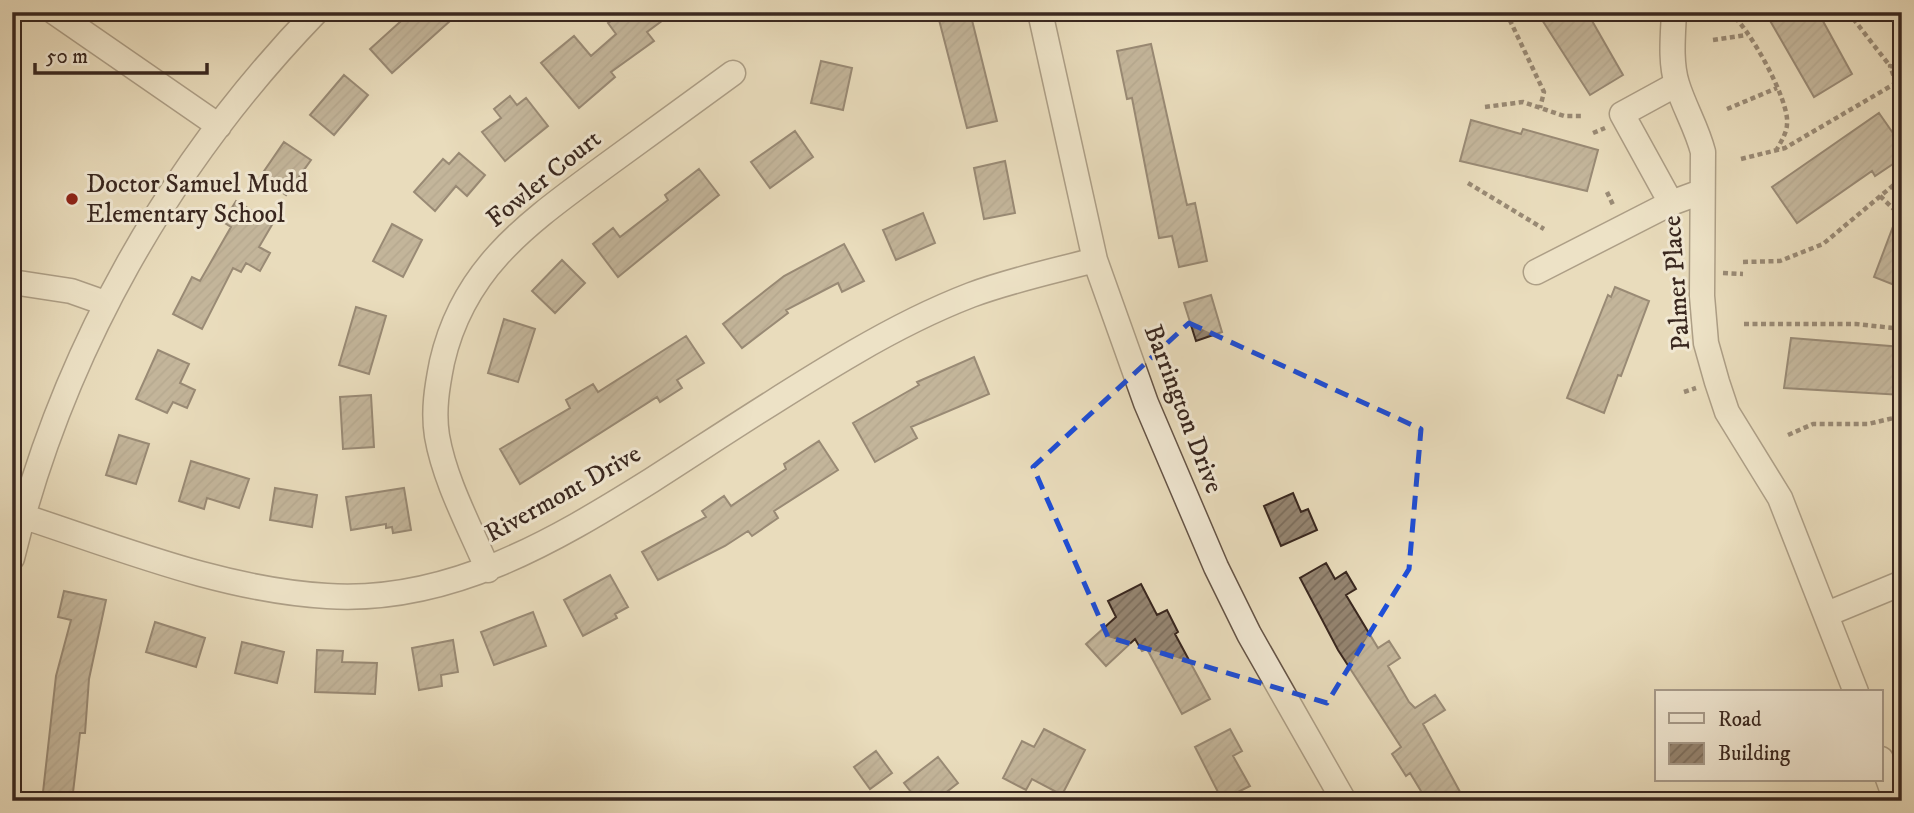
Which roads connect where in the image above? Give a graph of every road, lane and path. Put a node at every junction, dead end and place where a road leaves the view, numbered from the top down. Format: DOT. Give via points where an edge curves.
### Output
graph roads {
  1 [pos="54,12"];
  2 [pos="316,12"];
  3 [pos="1040,12"];
  4 [pos="1506,12"];
  5 [pos="1674,12"];
  6 [pos="1729,12"];
  7 [pos="1848,12"];
  8 [pos="1748,35"];
  9 [pos="1713,40"];
  10 [pos="1890,66"];
  11 [pos="1902,68"];
  12 [pos="733,73"];
  13 [pos="1896,83"];
  14 [pos="1677,84"];
  15 [pos="1777,88"];
  16 [pos="1902,99"];
  17 [pos="1485,107"];
  18 [pos="1540,108"];
  19 [pos="1727,109"];
  20 [pos="1584,116"];
  21 [pos="219,126"];
  22 [pos="1777,150"];
  23 [pos="1741,159"];
  24 [pos="1902,178"];
  25 [pos="1468,183"];
  26 [pos="1701,192"];
  27 [pos="1880,196"];
  28 [pos="1671,203"];
  29 [pos="1902,217"];
  30 [pos="1544,229"];
  31 [pos="1095,260"];
  32 [pos="1743,262"];
  33 [pos="1536,272"];
  34 [pos="12,282"];
  35 [pos="105,303"];
  36 [pos="1744,324"];
  37 [pos="1902,328"];
  38 [pos="1902,416"];
  39 [pos="1788,435"];
  40 [pos="22,516"];
  41 [pos="12,558"];
  42 [pos="488,570"];
  43 [pos="1902,583"];
  44 [pos="1827,614"];
  45 [pos="1855,690"];
  46 [pos="1882,763"];
  47 [pos="1344,801"];
  48 [pos="1896,801"];
  1 -- 21 [label="street"];
  2 -- 21 [label="street"];
  3 -- 31 [label="street, Barrington Drive"];
  4 -- 18 [label="path" via="1544,92"];
  5 -- 14 [label="street, Palmer Place"];
  6 -- 8 [label="path"];
  7 -- 10 [label="path"];
  8 -- 9 [label="path"];
  8 -- 15 [label="path"];
  10 -- 11 [label="path"];
  10 -- 13 [label="path"];
  12 -- 42 [label="street, Fowler Court" via="523,228 489,263 457,316 439,380 437,438"];
  13 -- 16 [label="path"];
  13 -- 22 [label="path"];
  14 -- 26 [label="street, Palmer Place" via="1703,152"];
  14 -- 28 [label="street" via="1622,114"];
  15 -- 19 [label="path"];
  15 -- 22 [label="path" via="1788,124"];
  17 -- 18 [label="path" via="1523,102"];
  18 -- 20 [label="path" via="1564,116"];
  21 -- 35 [label="street" via="134,251"];
  22 -- 23 [label="path"];
  24 -- 27 [label="path"];
  25 -- 30 [label="path"];
  26 -- 28 [label="street"];
  26 -- 44 [label="street, Palmer Place" via="1706,343 1717,382 1727,412 1780,498"];
  27 -- 29 [label="path"];
  27 -- 32 [label="path" via="1823,244 1780,261"];
  28 -- 33 [label="street"];
  31 -- 42 [label="street, Rivermont Drive" via="970,295 890,334 562,535"];
  31 -- 47 [label="street, Barrington Drive" via="1169,461 1212,559 1259,654"];
  34 -- 35 [label="street" via="71,291"];
  35 -- 40 [label="street" via="69,381"];
  36 -- 37 [label="path"];
  38 -- 39 [label="path" via="1868,424 1813,424"];
  40 -- 41 [label="street"];
  40 -- 42 [label="street, Rivermont Drive" via="239,583 291,593 390,594 454,582"];
  43 -- 44 [label="street"];
  44 -- 45 [label="street, Palmer Place"];
  46 -- 48 [label="street"];
}
